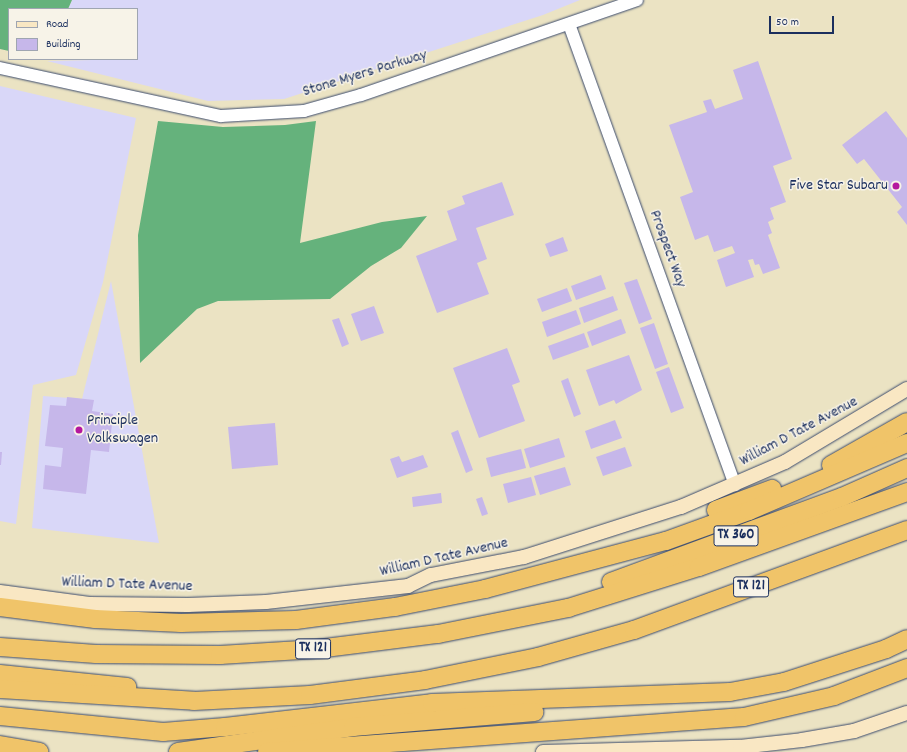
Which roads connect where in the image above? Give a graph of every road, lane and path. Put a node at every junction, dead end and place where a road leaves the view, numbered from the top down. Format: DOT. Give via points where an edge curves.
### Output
graph roads {
  1 [pos="637,0"];
  2 [pos="569,24"];
  3 [pos="0,68"];
  4 [pos="907,389"];
  5 [pos="907,422"];
  6 [pos="907,443"];
  7 [pos="907,468"];
  8 [pos="735,485"];
  9 [pos="907,492"];
  10 [pos="907,530"];
  11 [pos="907,541"];
  12 [pos="868,545"];
  13 [pos="610,555"];
  14 [pos="0,592"];
  15 [pos="0,607"];
  16 [pos="568,608"];
  17 [pos="0,635"];
  18 [pos="907,639"];
  19 [pos="0,647"];
  20 [pos="55,652"];
  21 [pos="907,668"];
  22 [pos="0,674"];
  23 [pos="0,689"];
  24 [pos="730,692"];
  25 [pos="194,701"];
  26 [pos="907,713"];
  27 [pos="0,716"];
  28 [pos="0,724"];
  29 [pos="146,732"];
  30 [pos="0,745"];
  31 [pos="680,750"];
  32 [pos="39,752"];
  33 [pos="178,752"];
  34 [pos="267,752"];
  35 [pos="542,752"];
  1 -- 2 [label="street, Stone Myers Parkway"];
  2 -- 3 [label="street, Stone Myers Parkway" via="361,95 304,111 221,116"];
  2 -- 8 [label="street, Prospect Way"];
  4 -- 8 [label="main road, William D Tate Avenue" via="785,462"];
  5 -- 13 [label="highway" via="824,468 617,548"];
  6 -- 13 [label="highway" via="749,511 666,541"];
  7 -- 16 [label="highway, TX 360" via="842,497 585,592"];
  8 -- 14 [label="main road, William D Tate Avenue" via="681,507 592,537 494,564 431,575 408,586 368,593 188,605 89,604"];
  9 -- 16 [label="highway, TX 121" via="699,567"];
  10 -- 12 [label="highway, TX 121"];
  11 -- 12 [label="highway"];
  12 -- 25 [label="highway, TX 121" via="634,630 538,657 425,680 310,695"];
  13 -- 15 [label="highway" via="453,596 376,610 296,620 151,622"];
  16 -- 20 [label="highway, TX 121" via="438,634 317,649 220,655"];
  17 -- 20 [label="highway" via="34,639"];
  18 -- 24 [label="highway" via="886,649 784,682"];
  19 -- 20 [label="highway, TX 121"];
  21 -- 34 [label="highway" via="834,696 744,717"];
  22 -- 25 [label="highway" via="170,691"];
  23 -- 25 [label="highway, TX 121"];
  24 -- 29 [label="highway" via="432,703 225,727"];
  24 -- 33 [label="highway" via="713,700 353,727"];
  26 -- 31 [label="main road" via="854,731 802,740"];
  27 -- 29 [label="highway"];
  28 -- 29 [label="highway" via="130,737"];
  30 -- 32 [label="highway"];
  31 -- 35 [label="main road"];
}
